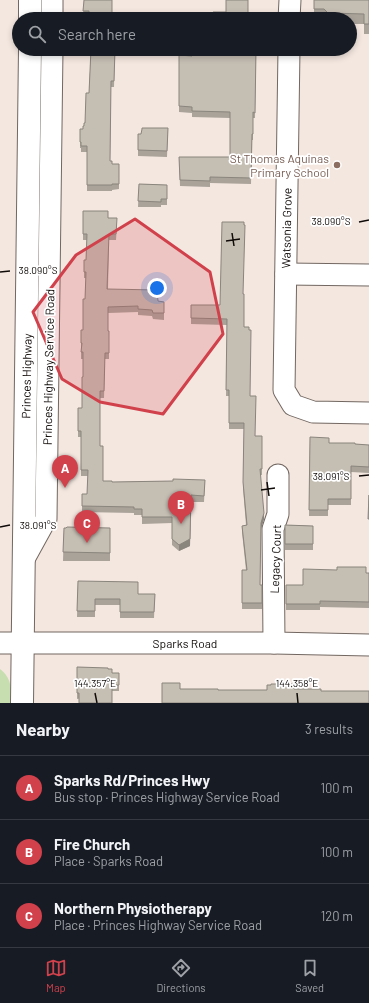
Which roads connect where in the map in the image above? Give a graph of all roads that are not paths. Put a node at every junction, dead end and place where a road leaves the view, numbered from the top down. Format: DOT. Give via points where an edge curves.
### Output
graph roads {
  1 [pos="30,0"];
  2 [pos="52,0"];
  3 [pos="290,0"];
  4 [pos="30,12"];
  5 [pos="52,12"];
  6 [pos="290,12"];
  7 [pos="30,56"];
  8 [pos="52,56"];
  9 [pos="289,56"];
  10 [pos="286,274"];
  11 [pos="369,275"];
  12 [pos="369,413"];
  13 [pos="278,475"];
  14 [pos="24,559"];
  15 [pos="0,643"];
  16 [pos="22,643"];
  17 [pos="274,644"];
  18 [pos="369,645"];
  19 [pos="22,703"];
  1 -- 4 [label="highway"];
  2 -- 5 [label="street"];
  3 -- 6 [label="street"];
  7 -- 14 [label="highway, Princes Highway"];
  8 -- 14 [label="street, Princes Highway Service Road" via="46,519"];
  9 -- 10 [label="street, Watsonia Grove"];
  10 -- 11 [label="street"];
  10 -- 12 [label="street, Watsonia Grove" via="284,390 293,405 313,412"];
  13 -- 17 [label="street, Legacy Court" via="278,514 273,529"];
  14 -- 16 [label="highway, Princes Highway"];
  15 -- 16 [label="street, Sparks Road"];
  16 -- 17 [label="street, Sparks Road"];
  16 -- 19 [label="highway, Princes Highway"];
  17 -- 18 [label="street, Sparks Road"];
}
